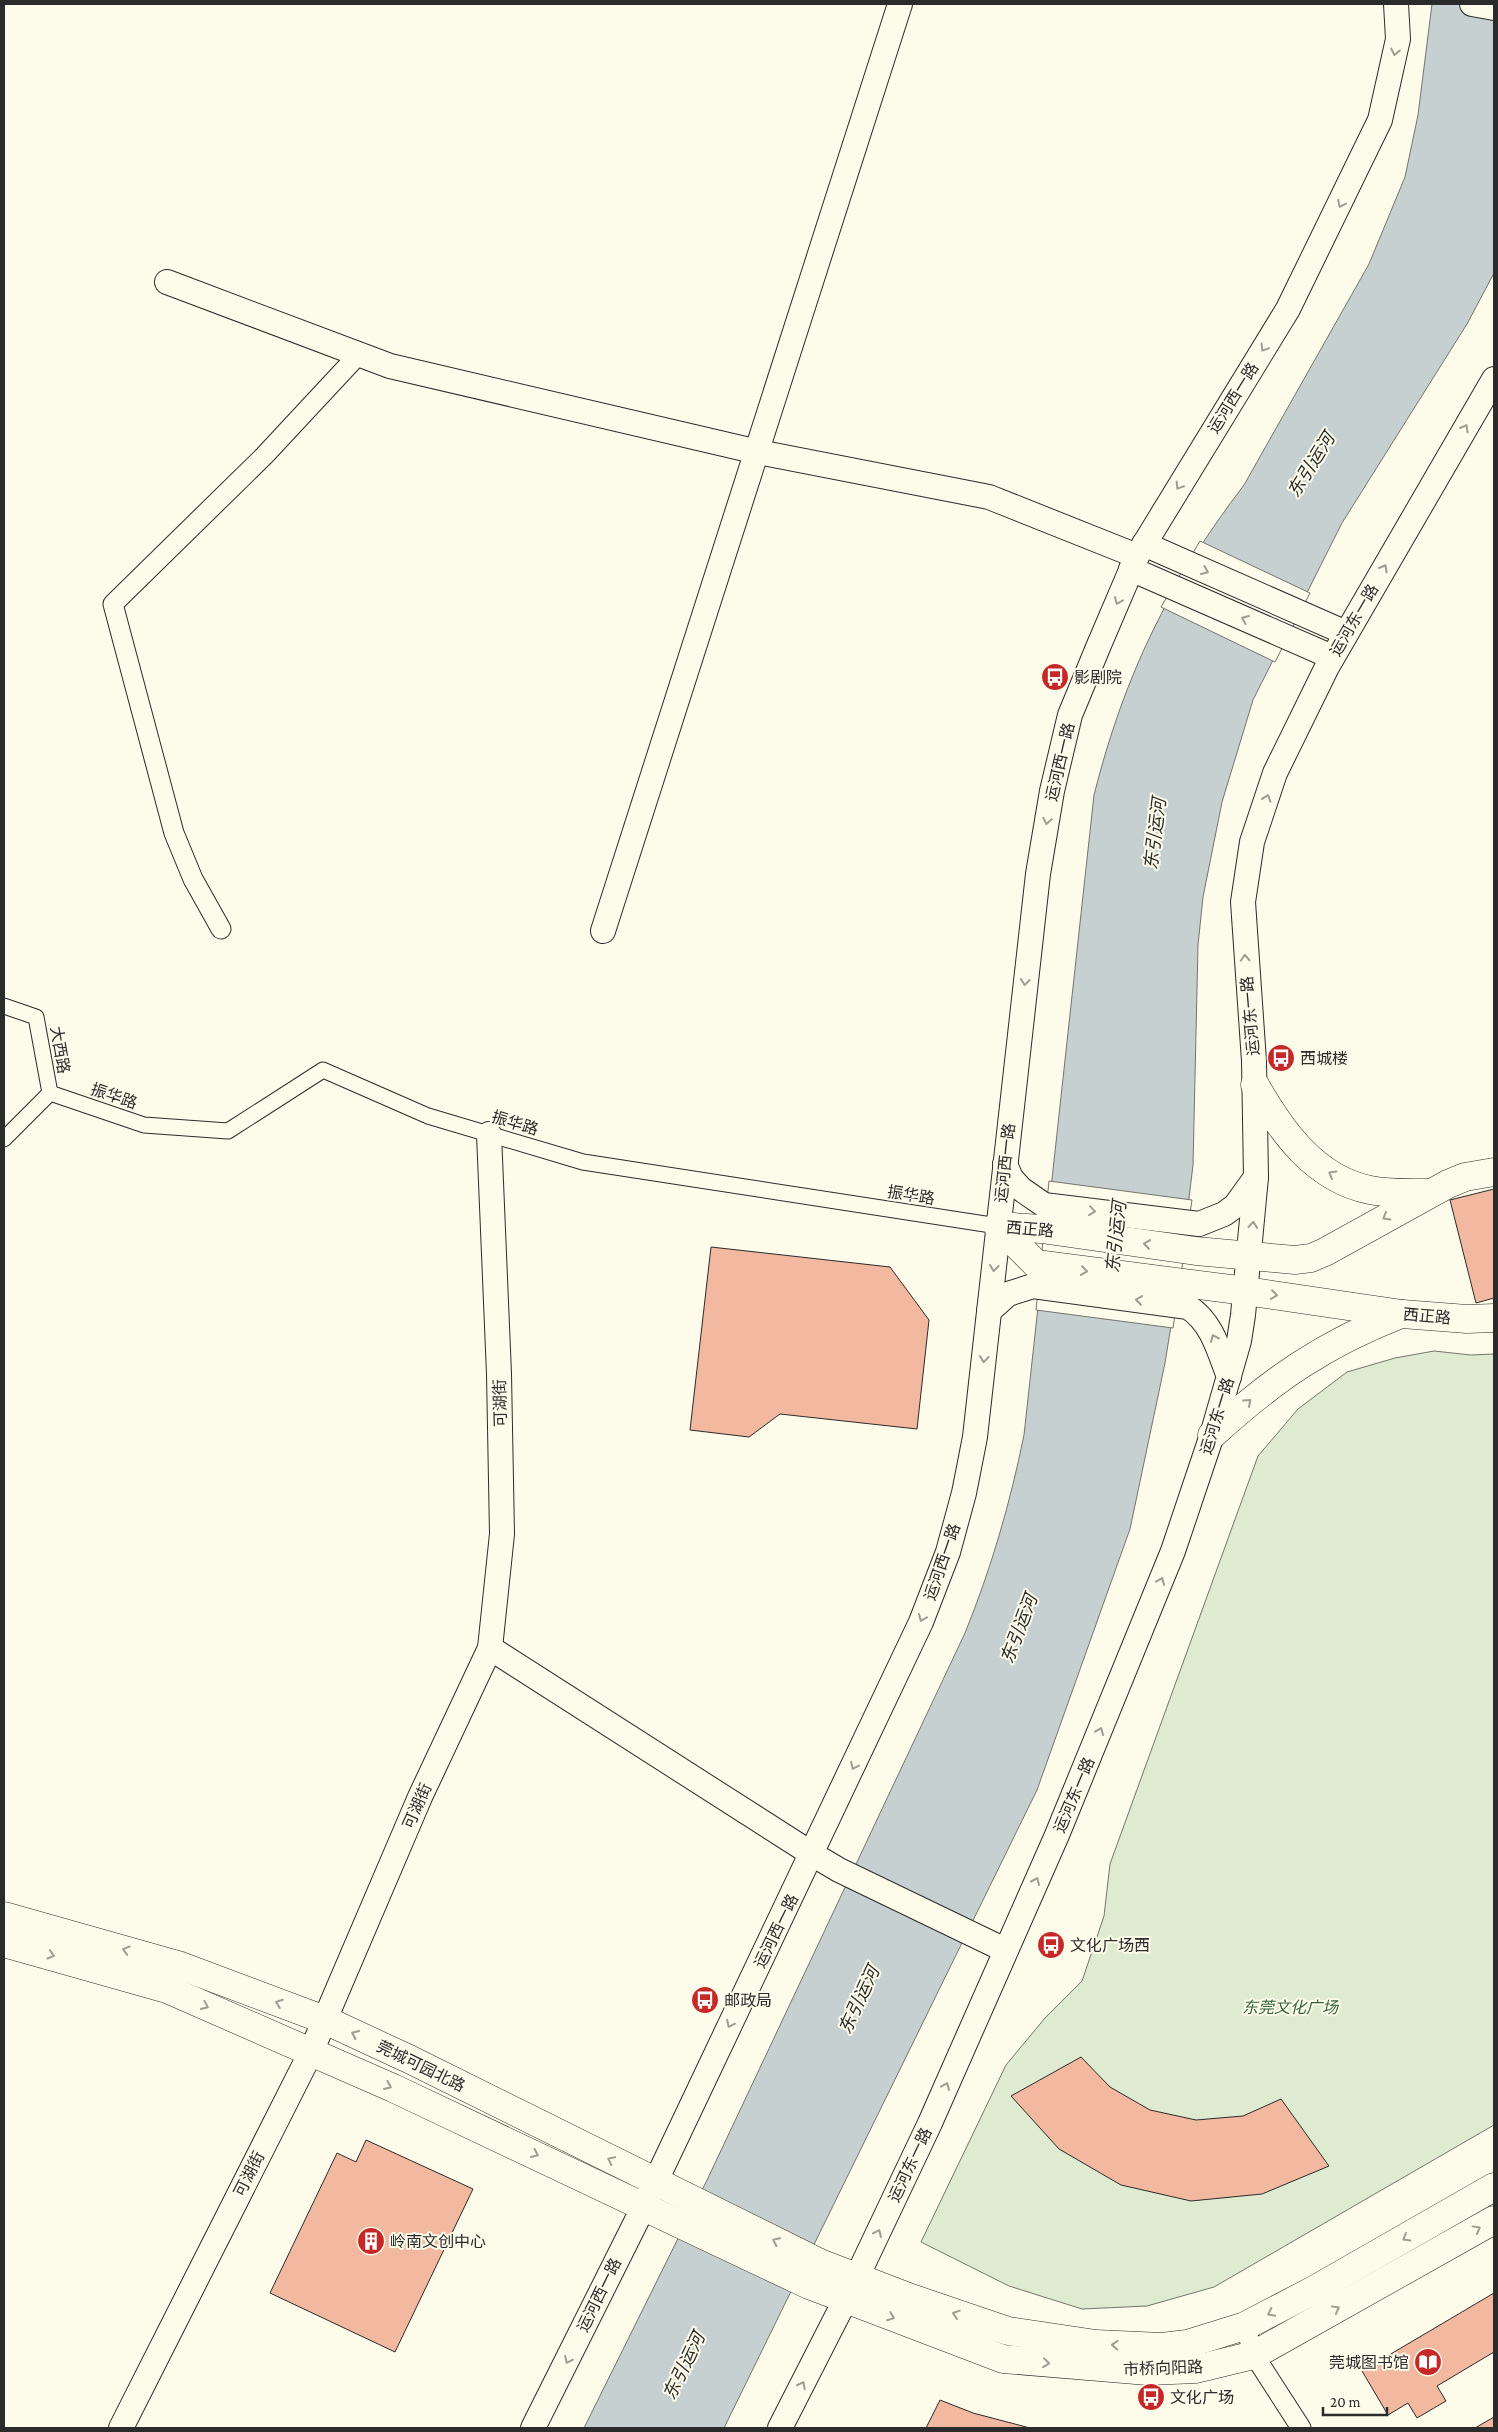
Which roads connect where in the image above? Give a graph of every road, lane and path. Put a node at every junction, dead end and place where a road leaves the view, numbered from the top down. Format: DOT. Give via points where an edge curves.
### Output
graph roads {
  1 [pos="900,4"];
  2 [pos="1411,4"];
  3 [pos="1472,4"];
  4 [pos="1494,8"];
  5 [pos="1397,14"];
  6 [pos="167,282"];
  7 [pos="359,354"];
  8 [pos="1494,379"];
  9 [pos="758,452"];
  10 [pos="1144,559"];
  11 [pos="1346,633"];
  12 [pos="1332,657"];
  13 [pos="220,929"];
  14 [pos="603,931"];
  15 [pos="4,1006"];
  16 [pos="1255,1085"];
  17 [pos="50,1093"];
  18 [pos="489,1134"];
  19 [pos="4,1139"];
  20 [pos="1005,1164"];
  21 [pos="1494,1172"];
  22 [pos="1256,1177"];
  23 [pos="1429,1193"];
  24 [pos="1042,1216"];
  25 [pos="998,1226"];
  26 [pos="1250,1256"];
  27 [pos="1034,1275"];
  28 [pos="1246,1291"];
  29 [pos="1189,1296"];
  30 [pos="989,1311"];
  31 [pos="1402,1314"];
  32 [pos="1494,1318"];
  33 [pos="1229,1377"];
  34 [pos="1212,1435"];
  35 [pos="490,1648"];
  36 [pos="812,1854"];
  37 [pos="4,1916"];
  38 [pos="4,1943"];
  39 [pos="1004,1950"];
  40 [pos="325,2020"];
  41 [pos="311,2052"];
  42 [pos="655,2181"];
  43 [pos="1494,2187"];
  44 [pos="644,2206"];
  45 [pos="683,2210"];
  46 [pos="1494,2220"];
  47 [pos="814,2274"];
  48 [pos="852,2288"];
  49 [pos="1245,2326"];
  50 [pos="1254,2355"];
  51 [pos="121,2428"];
  52 [pos="533,2428"];
  53 [pos="780,2428"];
  54 [pos="1301,2428"];
  1 -- 9 [label="street"];
  2 -- 5 [label="street"];
  3 -- 4 [label="street"];
  5 -- 10 [label="street, 运河西一路, one-way" via="1398,39 1380,120 1288,310"];
  6 -- 7 [label="street"];
  7 -- 9 [label="street" via="390,366"];
  7 -- 13 [label="street" via="264,456 112,604 174,833 193,879"];
  11 -- 8 [label="street, 运河东一路, one-way"];
  9 -- 10 [label="street" via="989,497"];
  9 -- 14 [label="street"];
  10 -- 11 [label="street, one-way"];
  12 -- 10 [label="street, one-way" via="1290,639"];
  10 -- 20 [label="street, 运河西一路, one-way" via="1070,715 1052,791 1038,874"];
  11 -- 12 [label="street, 运河东一路"];
  16 -- 12 [label="street, 运河东一路, one-way" via="1243,902 1252,842 1275,773"];
  15 -- 17 [label="street, 大西路" via="36,1017"];
  16 -- 22 [label="street, 运河东一路"];
  23 -- 16 [label="main road, one-way" via="1370,1190 1326,1171 1294,1144 1275,1120"];
  17 -- 18 [label="street, 振华路" via="144,1125 228,1131 323,1070 428,1116"];
  17 -- 19 [label="street"];
  18 -- 25 [label="street, 振华路" via="582,1162"];
  18 -- 35 [label="street, 可湖街" via="502,1534"];
  20 -- 24 [label="street" via="1011,1178"];
  20 -- 25 [label="street, 运河西一路"];
  21 -- 23 [label="main road, 西正路" via="1465,1177"];
  24 -- 22 [label="street, one-way" via="1199,1224 1213,1221 1235,1206"];
  26 -- 22 [label="street, 运河东一路, one-way"];
  23 -- 26 [label="main road, 西正路, one-way" via="1311,1258 1295,1260"];
  24 -- 25 [label="main road, 西正路"];
  26 -- 24 [label="main road, 西正路, one-way" via="1196,1251"];
  25 -- 27 [label="main road, 西正路"];
  25 -- 30 [label="street, 运河西一路, one-way"];
  26 -- 28 [label="street, 运河东一路"];
  27 -- 29 [label="main road, 西正路"];
  27 -- 30 [label="street"];
  28 -- 29 [label="main road, 西正路"];
  28 -- 31 [label="main road, 西正路, one-way"];
  28 -- 33 [label="street, 运河东一路" via="1239,1341"];
  33 -- 29 [label="street, one-way" via="1210,1330"];
  30 -- 36 [label="street, 运河西一路, one-way" via="975,1436 948,1552 921,1622"];
  31 -- 32 [label="main road, 西正路"];
  34 -- 31 [label="main road, one-way" via="1252,1398 1313,1356 1362,1330"];
  33 -- 34 [label="street, 运河东一路"];
  39 -- 34 [label="street, 运河东一路, one-way" via="1057,1835 1137,1641 1173,1551"];
  35 -- 36 [label="street"];
  35 -- 40 [label="street, 可湖街" via="420,1797"];
  36 -- 39 [label="street"];
  36 -- 42 [label="street, 运河西一路, one-way"];
  40 -- 37 [label="main road, 莞城可园北路, one-way" via="181,1966"];
  38 -- 41 [label="main road, 莞城可园北路, one-way" via="167,1989"];
  48 -- 39 [label="street, 运河东一路, one-way" via="930,2123"];
  40 -- 41 [label="street, 可湖街"];
  42 -- 40 [label="main road, 莞城可园北路, one-way"];
  41 -- 44 [label="main road, 莞城可园北路, one-way"];
  41 -- 51 [label="street, 可湖街"];
  42 -- 44 [label="street, 运河西一路"];
  42 -- 45 [label="main road, 莞城可园北路"];
  43 -- 49 [label="main road, 市桥向阳路, one-way"];
  44 -- 45 [label="main road, 莞城可园北路"];
  44 -- 52 [label="street, 运河西一路, one-way"];
  45 -- 47 [label="main road, 莞城可园北路"];
  50 -- 46 [label="main road, 市桥向阳路, one-way"];
  47 -- 48 [label="main road, 市桥向阳路"];
  49 -- 48 [label="main road, 市桥向阳路, one-way" via="1186,2344 1162,2347 1096,2344 1008,2331"];
  48 -- 50 [label="main road, 市桥向阳路, one-way" via="1003,2359 1148,2371 1196,2369"];
  53 -- 48 [label="street, 运河东一路, one-way"];
  49 -- 50 [label="street"];
  50 -- 54 [label="street"];
}
